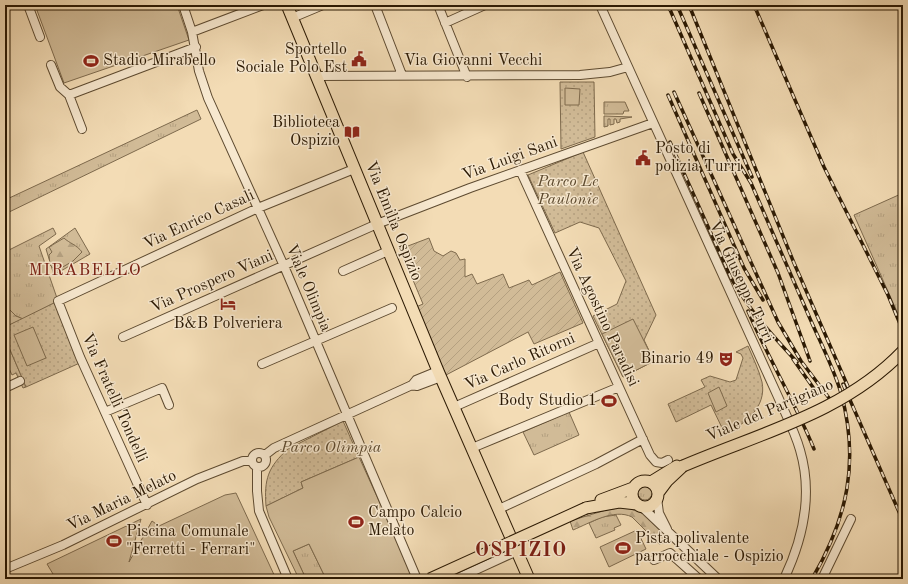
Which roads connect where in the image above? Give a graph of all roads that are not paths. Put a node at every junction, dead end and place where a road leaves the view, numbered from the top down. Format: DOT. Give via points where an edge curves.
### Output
graph roads {
  1 [pos="28,5"];
  2 [pos="183,5"];
  3 [pos="263,5"];
  4 [pos="287,5"];
  5 [pos="323,5"];
  6 [pos="375,5"];
  7 [pos="438,5"];
  8 [pos="485,5"];
  9 [pos="600,5"];
  10 [pos="292,18"];
  11 [pos="445,23"];
  12 [pos="192,32"];
  13 [pos="40,37"];
  14 [pos="196,47"];
  15 [pos="51,65"];
  16 [pos="628,67"];
  17 [pos="402,75"];
  18 [pos="316,76"];
  19 [pos="467,76"];
  20 [pos="69,95"];
  21 [pos="653,123"];
  22 [pos="82,129"];
  23 [pos="354,169"];
  24 [pos="520,170"];
  25 [pos="258,208"];
  26 [pos="377,224"];
  27 [pos="388,251"];
  28 [pos="284,266"];
  29 [pos="343,271"];
  30 [pos="58,301"];
  31 [pos="392,308"];
  32 [pos="123,337"];
  33 [pos="315,341"];
  34 [pos="598,343"];
  35 [pos="903,351"];
  36 [pos="262,364"];
  37 [pos="439,374"];
  38 [pos="20,381"];
  39 [pos="619,387"];
  40 [pos="5,388"];
  41 [pos="169,405"];
  42 [pos="454,407"];
  43 [pos="105,412"];
  44 [pos="346,414"];
  45 [pos="643,439"];
  46 [pos="472,448"];
  47 [pos="265,455"];
  48 [pos="668,460"];
  49 [pos="254,464"];
  50 [pos="683,466"];
  51 [pos="651,482"];
  52 [pos="633,488"];
  53 [pos="658,495"];
  54 [pos="146,505"];
  55 [pos="639,505"];
  56 [pos="586,508"];
  57 [pos="499,509"];
  58 [pos="851,519"];
  59 [pos="667,530"];
  60 [pos="517,551"];
  61 [pos="654,560"];
  62 [pos="9,568"];
  63 [pos="288,579"];
  64 [pos="417,579"];
  65 [pos="430,579"];
  66 [pos="456,579"];
  67 [pos="529,579"];
  68 [pos="699,579"];
  69 [pos="718,579"];
  70 [pos="784,579"];
  71 [pos="822,579"];
  1 -- 13 [label="street"];
  2 -- 12 [label="street, Viale Olimpia"];
  3 -- 12 [label="street"];
  4 -- 10 [label="main road, Via Emilia Ospizio"];
  5 -- 10 [label="street"];
  6 -- 17 [label="street"];
  7 -- 11 [label="street"];
  8 -- 11 [label="street"];
  9 -- 16 [label="street, Via Giuseppe Turri"];
  10 -- 18 [label="main road, Via Emilia Ospizio"];
  11 -- 19 [label="street"];
  12 -- 14 [label="street, Viale Olimpia"];
  14 -- 20 [label="street"];
  14 -- 25 [label="street, Viale Olimpia" via="199,71 208,98"];
  15 -- 20 [label="street" via="60,87"];
  16 -- 19 [label="street, Via Giovanni Vecchi" via="614,72 580,75"];
  16 -- 21 [label="street, Via Giuseppe Turri"];
  17 -- 18 [label="street, Via Giovanni Vecchi"];
  17 -- 19 [label="street, Via Giovanni Vecchi"];
  18 -- 23 [label="main road, Via Emilia Ospizio"];
  20 -- 22 [label="street"];
  21 -- 24 [label="street, Via Luigi Sani"];
  21 -- 70 [label="street, Via Giuseppe Turri" via="800,449 806,485 804,516 798,546"];
  23 -- 25 [label="street, Via Enrico Casali"];
  23 -- 26 [label="main road, Via Emilia Ospizio"];
  24 -- 26 [label="street, Via Luigi Sani"];
  24 -- 34 [label="street, Via Agostino Paradisi"];
  25 -- 28 [label="street, Viale Olimpia"];
  25 -- 30 [label="street, Via Enrico Casali"];
  26 -- 27 [label="main road, Via Emilia Ospizio"];
  26 -- 28 [label="street, Via Prospero Viani"];
  27 -- 29 [label="street"];
  27 -- 37 [label="main road, Via Emilia Ospizio"];
  28 -- 32 [label="street, Via Prospero Viani"];
  28 -- 33 [label="street, Viale Olimpia"];
  30 -- 43 [label="street, Via Fratelli Tondelli"];
  31 -- 33 [label="street"];
  33 -- 36 [label="street"];
  33 -- 44 [label="street, Viale Olimpia"];
  34 -- 39 [label="street, Via Agostino Paradisi"];
  34 -- 42 [label="street, Via Carlo Ritorni"];
  35 -- 50 [label="main road, Viale del Partigiano, bridge" via="870,381 827,407"];
  37 -- 42 [label="main road, Via Emilia Ospizio"];
  37 -- 44 [label="street" via="417,386 412,385"];
  38 -- 40 [label="street"];
  39 -- 45 [label="street, Via Agostino Paradisi"];
  39 -- 46 [label="street"];
  41 -- 43 [label="street" via="162,388"];
  42 -- 46 [label="main road, Via Emilia Ospizio"];
  43 -- 54 [label="street, Via Fratelli Tondelli"];
  44 -- 47 [label="street" via="274,448"];
  44 -- 64 [label="street, Viale Olimpia"];
  45 -- 48 [label="street, Via Agostino Paradisi" via="656,462"];
  45 -- 57 [label="street"];
  46 -- 57 [label="main road, Via Emilia Ospizio"];
  47 -- 49 [label="street" via="264,465"];
  47 -- 49 [label="street" via="261,452 252,456"];
  49 -- 54 [label="street, Via Maria Melato" via="243,461"];
  49 -- 63 [label="street" via="259,511"];
  50 -- 51 [label="main road, Viale del Partigiano" via="674,468"];
  50 -- 53 [label="main road, Viale del Partigiano" via="667,481"];
  51 -- 52 [label="main road, Viale del Partigiano" via="643,481"];
  51 -- 53 [label="main road" via="656,487"];
  52 -- 55 [label="main road" via="632,499"];
  52 -- 56 [label="main road, Viale del Partigiano"];
  53 -- 55 [label="main road, Viale del Partigiano" via="648,505"];
  53 -- 59 [label="street" via="659,513"];
  54 -- 62 [label="street, Via Maria Melato"];
  55 -- 56 [label="main road, Viale del Partigiano" via="619,502"];
  55 -- 59 [label="street"];
  56 -- 65 [label="main road, Viale del Partigiano, bridge"];
  57 -- 60 [label="main road, Via Emilia Ospizio"];
  58 -- 71 [label="street"];
  59 -- 69 [label="street"];
  60 -- 66 [label="street"];
  60 -- 67 [label="main road, Via Emilia Ospizio"];
  61 -- 68 [label="street" via="670,553"];
}
